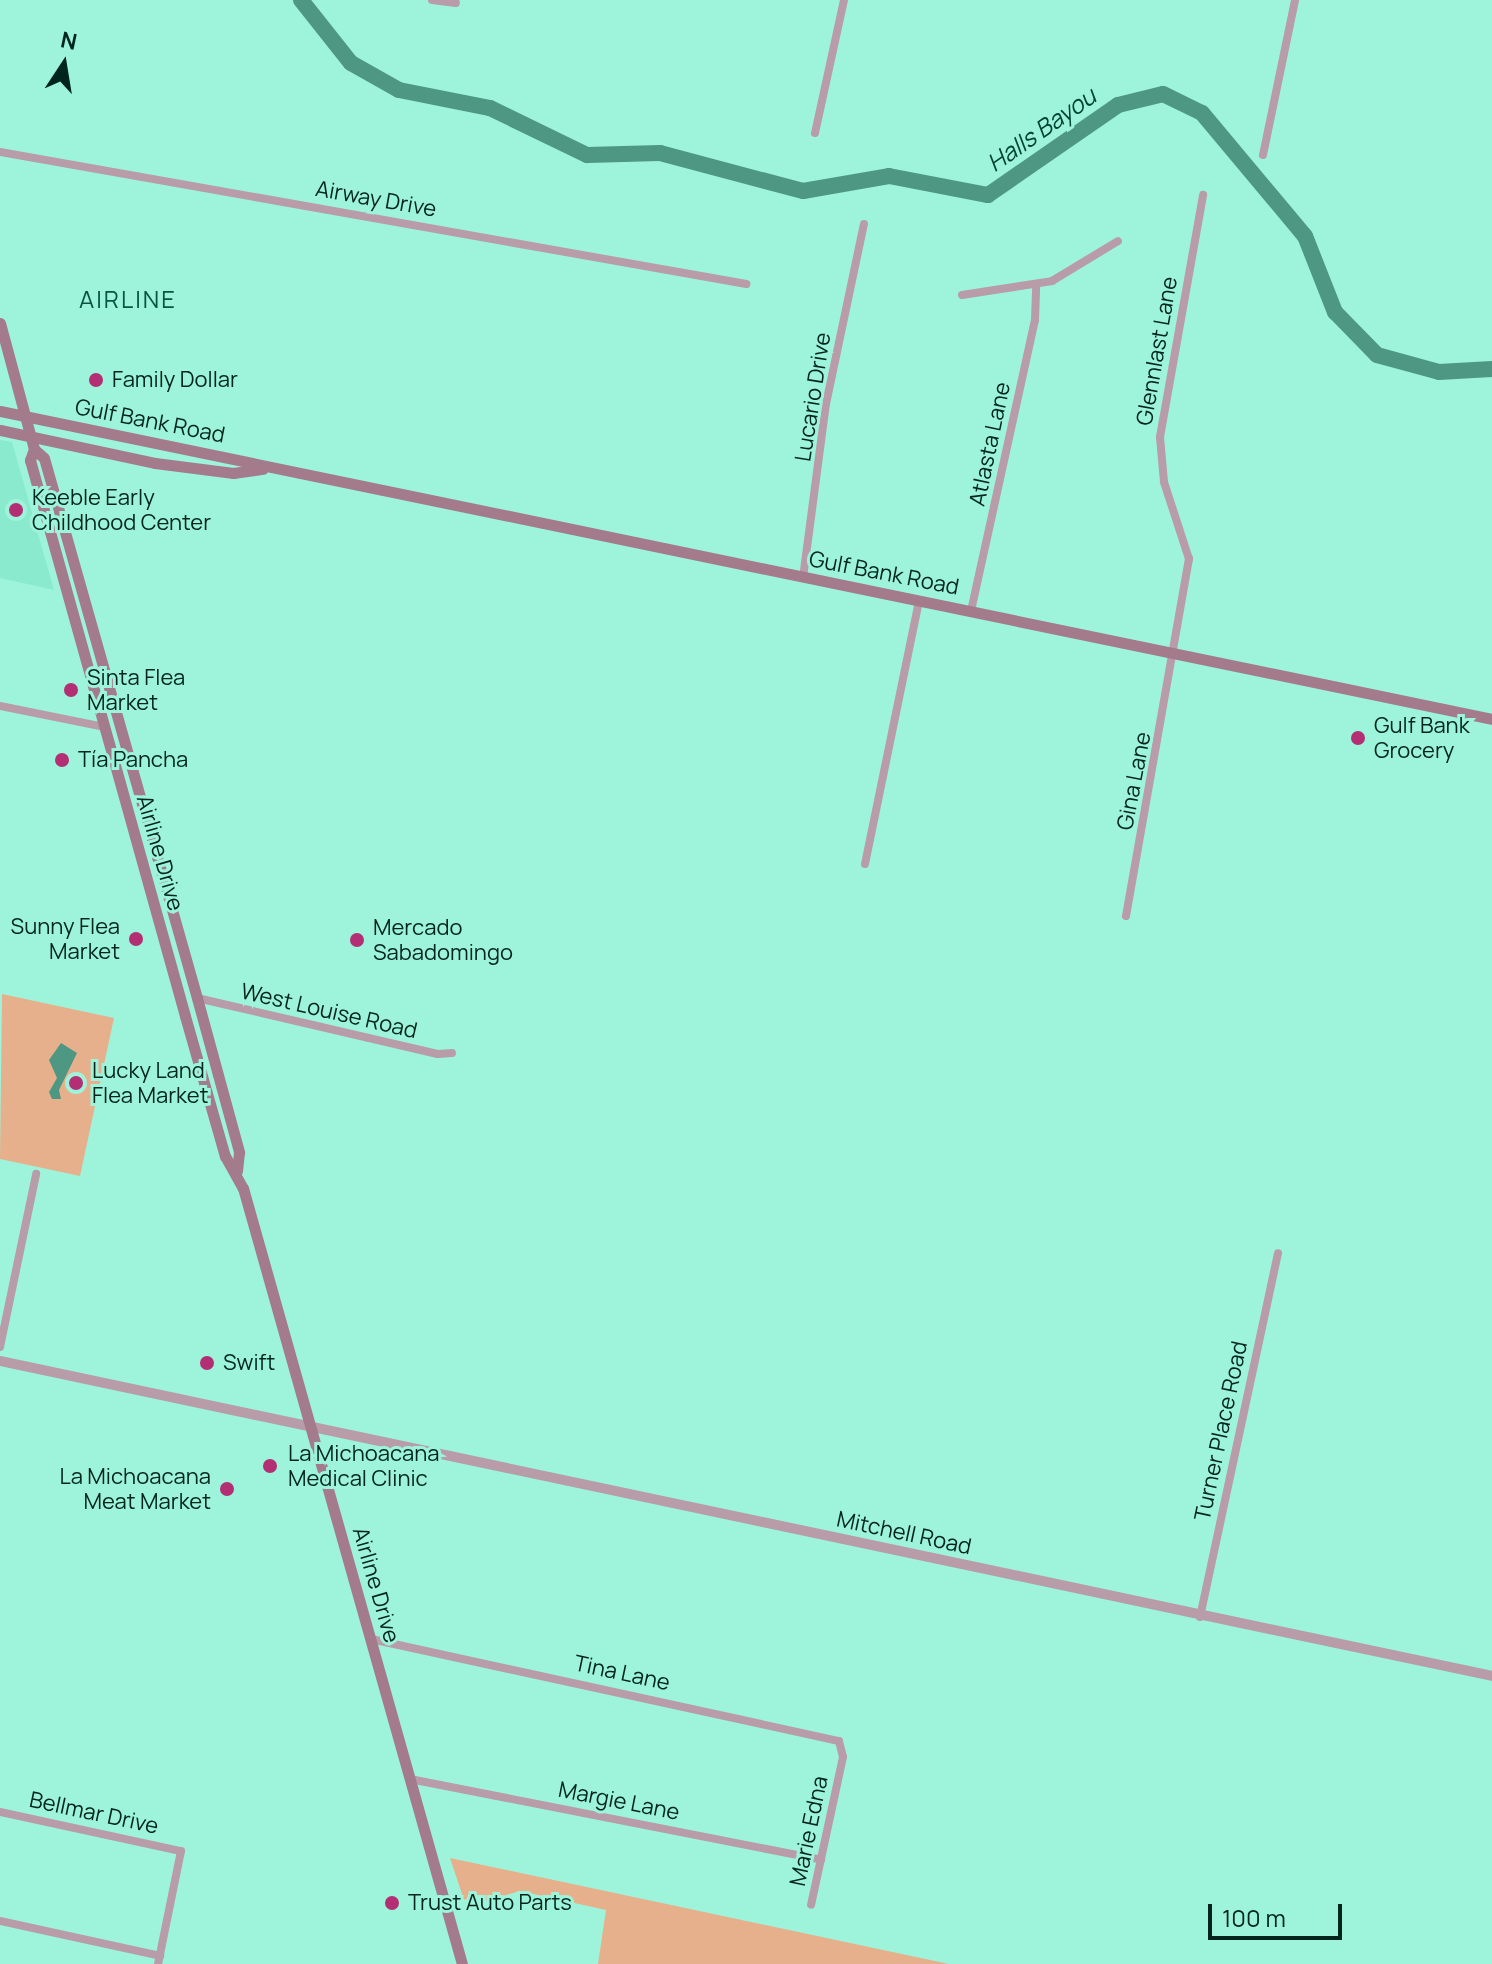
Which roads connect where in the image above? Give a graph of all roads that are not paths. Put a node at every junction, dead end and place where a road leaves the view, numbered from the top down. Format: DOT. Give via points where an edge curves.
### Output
graph roads {
  1 [pos="432,0"];
  2 [pos="844,0"];
  3 [pos="1295,0"];
  4 [pos="456,3"];
  5 [pos="815,133"];
  6 [pos="0,152"];
  7 [pos="1263,155"];
  8 [pos="1203,195"];
  9 [pos="864,224"];
  10 [pos="1118,241"];
  11 [pos="746,284"];
  12 [pos="1036,284"];
  13 [pos="962,295"];
  14 [pos="0,323"];
  15 [pos="0,411"];
  16 [pos="25,416"];
  17 [pos="0,430"];
  18 [pos="29,435"];
  19 [pos="34,449"];
  20 [pos="267,468"];
  21 [pos="803,578"];
  22 [pos="919,602"];
  23 [pos="971,611"];
  24 [pos="1174,653"];
  25 [pos="0,706"];
  26 [pos="1492,719"];
  27 [pos="104,727"];
  28 [pos="865,864"];
  29 [pos="1126,916"];
  30 [pos="197,998"];
  31 [pos="185,1016"];
  32 [pos="452,1053"];
  33 [pos="237,1171"];
  34 [pos="36,1174"];
  35 [pos="1278,1253"];
  36 [pos="0,1347"];
  37 [pos="0,1361"];
  38 [pos="308,1426"];
  39 [pos="1200,1617"];
  40 [pos="371,1639"];
  41 [pos="1492,1676"];
  42 [pos="842,1765"];
  43 [pos="410,1779"];
  44 [pos="0,1812"];
  45 [pos="821,1860"];
  46 [pos="811,1905"];
  47 [pos="0,1921"];
  48 [pos="159,1960"];
  49 [pos="462,1964"];
  1 -- 4 [label="street"];
  2 -- 5 [label="street"];
  3 -- 7 [label="street"];
  6 -- 11 [label="street, Airway Drive"];
  8 -- 24 [label="street, Glennlast Lane" via="1161,423 1164,482 1189,559"];
  9 -- 21 [label="street, Lucario Drive" via="826,404"];
  10 -- 12 [label="street" via="1052,281"];
  12 -- 13 [label="street"];
  12 -- 23 [label="street, Atlasta Lane" via="1035,320"];
  14 -- 16 [label="main road, Airline Drive"];
  15 -- 16 [label="main road, Gulf Bank Road"];
  16 -- 18 [label="main road, Airline Drive"];
  16 -- 20 [label="main road, Gulf Bank Road"];
  17 -- 18 [label="main road, Gulf Bank Road"];
  18 -- 19 [label="main road, Airline Drive"];
  18 -- 20 [label="main road, Gulf Bank Road" via="155,463 233,473"];
  19 -- 27 [label="main road, Airline Drive" via="30,460"];
  19 -- 30 [label="main road, Airline Drive" via="44,458"];
  20 -- 21 [label="main road, Gulf Bank Road"];
  21 -- 22 [label="main road, Gulf Bank Road"];
  22 -- 23 [label="main road, Gulf Bank Road"];
  22 -- 28 [label="street"];
  23 -- 24 [label="main road, Gulf Bank Road"];
  24 -- 26 [label="main road, Gulf Bank Road"];
  24 -- 29 [label="street, Gina Lane"];
  25 -- 27 [label="street"];
  27 -- 31 [label="main road, Airline Drive"];
  30 -- 31 [label="main road"];
  30 -- 32 [label="street, West Louise Road"];
  30 -- 33 [label="main road, Airline Drive" via="239,1152"];
  31 -- 33 [label="main road, Airline Drive" via="225,1156"];
  33 -- 38 [label="main road, Airline Drive"];
  34 -- 36 [label="street"];
  35 -- 39 [label="street, Turner Place Road"];
  37 -- 38 [label="street, Mitchell Road"];
  38 -- 39 [label="street, Mitchell Road"];
  38 -- 40 [label="main road, Airline Drive"];
  39 -- 41 [label="street, Mitchell Road"];
  40 -- 42 [label="street, Tina Lane" via="833,1737 839,1741"];
  40 -- 43 [label="main road, Airline Drive"];
  42 -- 45 [label="street, Marie Edna"];
  43 -- 45 [label="street, Margie Lane"];
  43 -- 49 [label="main road, Airline Drive"];
  44 -- 48 [label="street, Bellmar Drive" via="181,1851"];
  45 -- 46 [label="street, Marie Edna"];
  47 -- 48 [label="street"];
}
